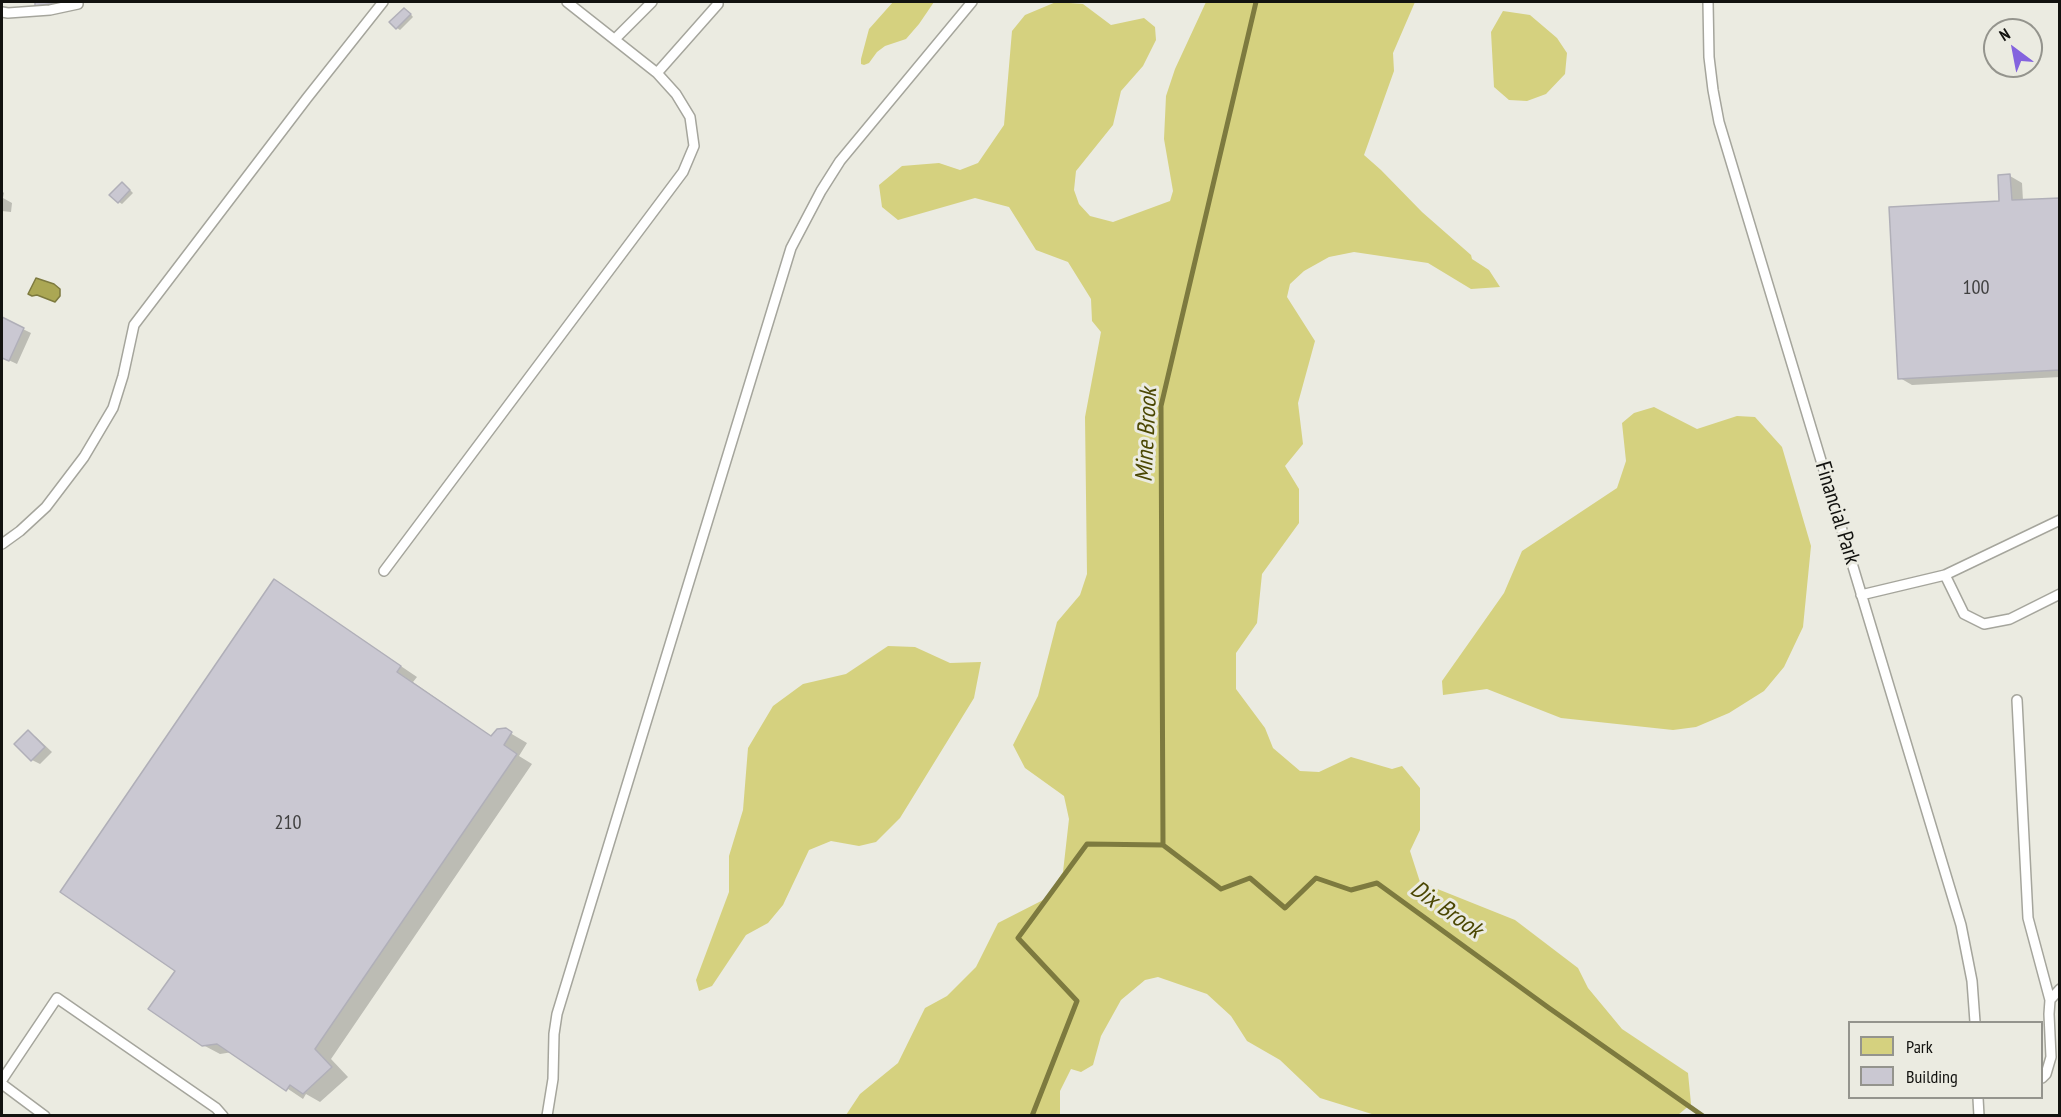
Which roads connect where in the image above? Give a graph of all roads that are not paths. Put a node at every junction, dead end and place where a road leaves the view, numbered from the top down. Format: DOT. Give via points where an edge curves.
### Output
graph roads {
  1 [pos="382,2"];
  2 [pos="652,2"];
  3 [pos="717,2"];
  4 [pos="972,2"];
  5 [pos="1708,2"];
  6 [pos="573,3"];
  7 [pos="78,4"];
  8 [pos="2,12"];
  9 [pos="615,39"];
  10 [pos="657,73"];
  11 [pos="2060,520"];
  12 [pos="2,544"];
  13 [pos="384,571"];
  14 [pos="1944,575"];
  15 [pos="2060,594"];
  16 [pos="1861,595"];
  17 [pos="2017,700"];
  18 [pos="2060,989"];
  19 [pos="2050,1000"];
  20 [pos="1975,1021"];
  21 [pos="2043,1077"];
  22 [pos="2,1082"];
  23 [pos="1978,1099"];
  24 [pos="45,1116"];
  25 [pos="223,1116"];
  26 [pos="547,1116"];
  27 [pos="1979,1116"];
  1 -- 12 [label="lane" via="134,326 112,408 84,457 46,507"];
  2 -- 9 [label="lane"];
  3 -- 10 [label="lane"];
  4 -- 26 [label="lane" via="840,161 791,248 557,1014 554,1079"];
  5 -- 16 [label="lane, Financial Park" via="1709,57 1719,122"];
  6 -- 9 [label="lane"];
  7 -- 8 [label="lane" via="50,10"];
  9 -- 10 [label="lane"];
  10 -- 13 [label="lane" via="690,117 694,146 683,172"];
  11 -- 14 [label="lane"];
  14 -- 15 [label="lane" via="1964,614 1984,624 2010,619"];
  14 -- 16 [label="lane"];
  16 -- 20 [label="lane, Financial Park" via="1961,925"];
  17 -- 19 [label="lane" via="2028,918"];
  18 -- 19 [label="lane"];
  19 -- 21 [label="lane" via="2050,1057"];
  22 -- 24 [label="lane"];
  22 -- 25 [label="lane" via="57,998"];
  23 -- 27 [label="lane"];
}
